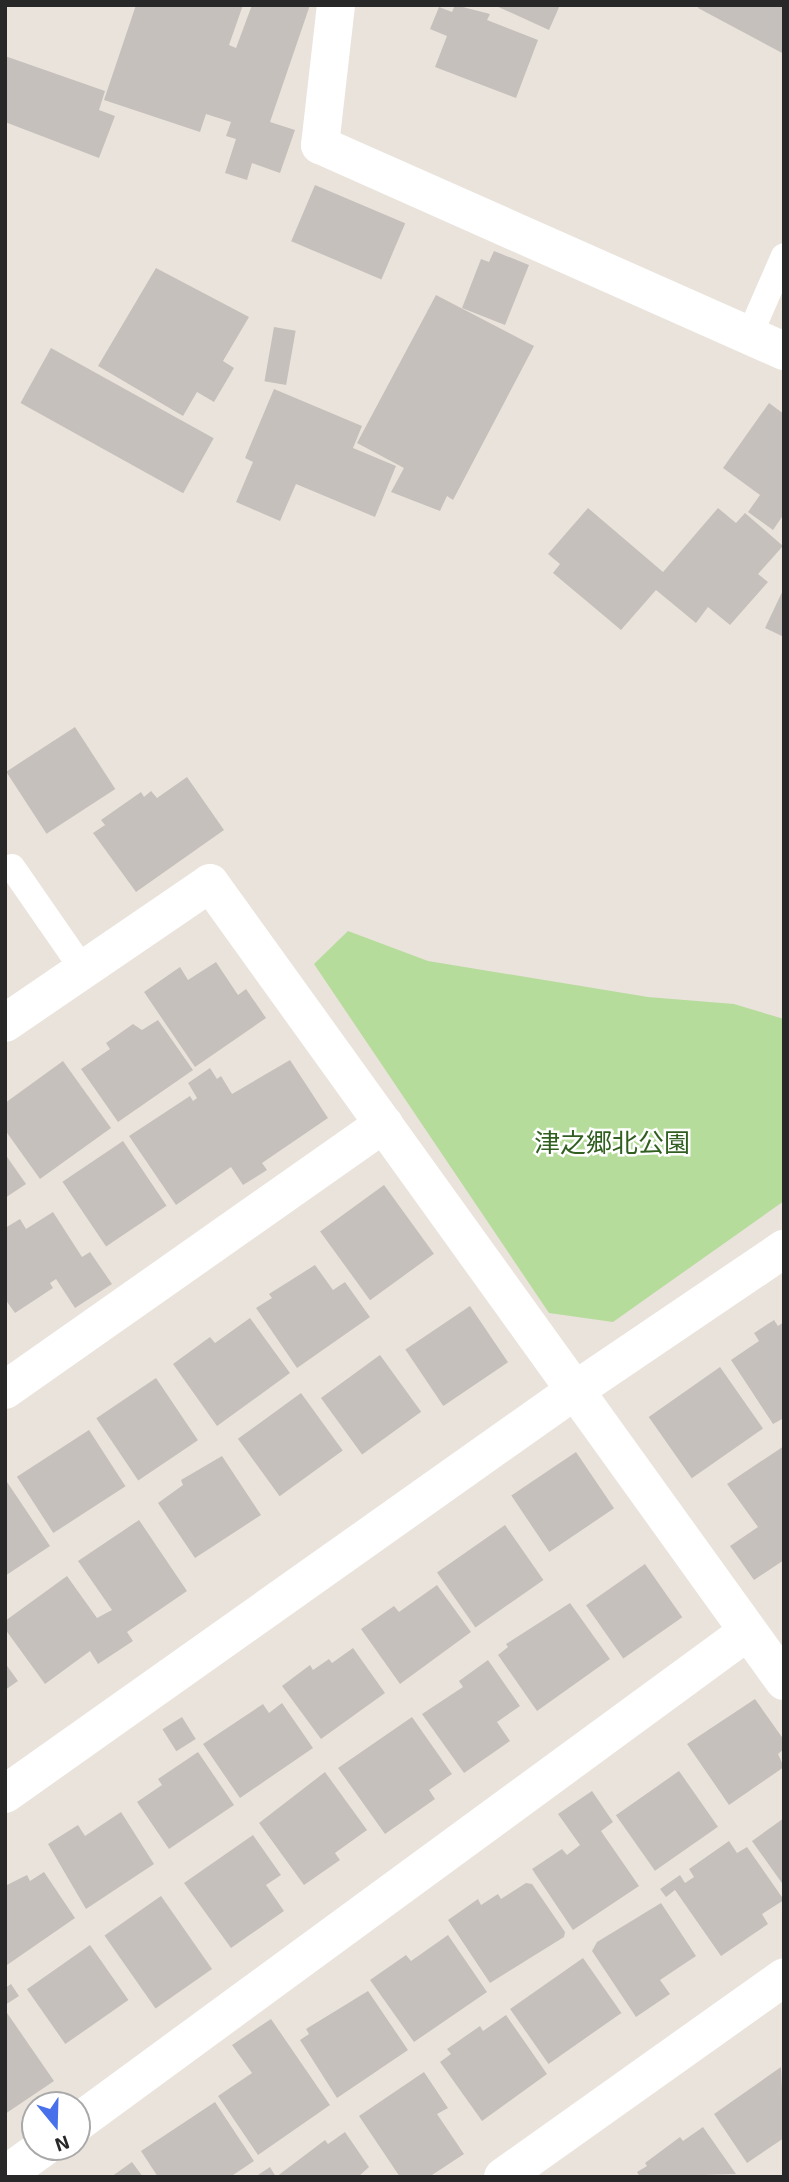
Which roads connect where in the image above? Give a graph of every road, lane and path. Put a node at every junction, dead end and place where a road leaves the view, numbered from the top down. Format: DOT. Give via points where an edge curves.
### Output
graph roads {
  1 [pos="336,5"];
  2 [pos="784,256"];
  3 [pos="749,336"];
  4 [pos="784,351"];
  5 [pos="12,867"];
  6 [pos="82,968"];
  7 [pos="5,1023"];
  8 [pos="384,1124"];
  9 [pos="784,1249"];
  10 [pos="5,1390"];
  11 [pos="574,1391"];
  12 [pos="747,1632"];
  13 [pos="784,1681"];
  14 [pos="5,1794"];
  15 [pos="784,1977"];
  16 [pos="91,2113"];
  17 [pos="24,2161"];
  18 [pos="5,2175"];
  19 [pos="503,2177"];
  1 -- 3 [label="street" via="320,145"];
  2 -- 3 [label="lane"];
  3 -- 4 [label="street"];
  5 -- 6 [label="lane"];
  6 -- 7 [label="street"];
  6 -- 8 [label="street" via="211,883"];
  8 -- 10 [label="street"];
  8 -- 11 [label="street"];
  9 -- 11 [label="street"];
  11 -- 12 [label="street"];
  11 -- 14 [label="street"];
  12 -- 13 [label="street"];
  12 -- 16 [label="street"];
  15 -- 19 [label="street"];
  17 -- 18 [label="street"];
}
